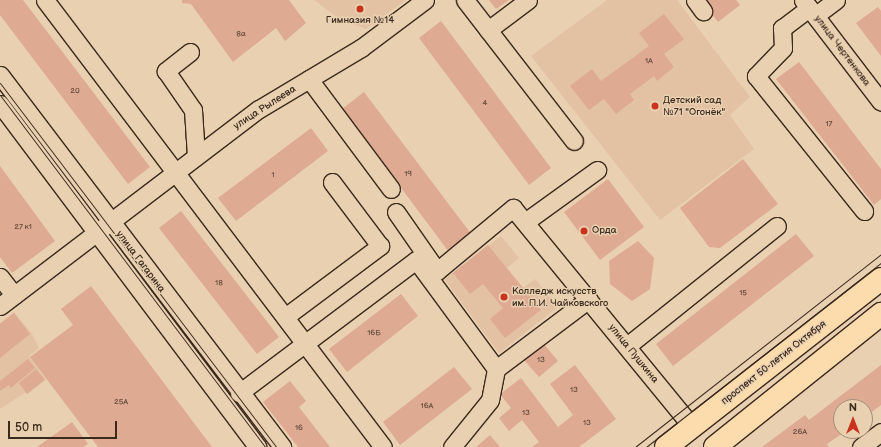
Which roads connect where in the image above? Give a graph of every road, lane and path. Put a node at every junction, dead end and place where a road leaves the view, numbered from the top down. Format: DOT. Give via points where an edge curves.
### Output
graph roads {
  1 [pos="45,0"];
  2 [pos="425,0"];
  3 [pos="465,0"];
  4 [pos="528,0"];
  5 [pos="836,0"];
  6 [pos="809,8"];
  7 [pos="488,30"];
  8 [pos="190,52"];
  9 [pos="0,75"];
  10 [pos="309,79"];
  11 [pos="881,102"];
  12 [pos="0,104"];
  13 [pos="574,141"];
  14 [pos="196,156"];
  15 [pos="597,170"];
  16 [pos="175,172"];
  17 [pos="332,182"];
  18 [pos="391,190"];
  19 [pos="864,211"];
  20 [pos="396,212"];
  21 [pos="109,221"];
  22 [pos="525,222"];
  23 [pos="777,226"];
  24 [pos="95,232"];
  25 [pos="0,276"];
  26 [pos="881,279"];
  27 [pos="14,295"];
  28 [pos="589,299"];
  29 [pos="0,306"];
  30 [pos="881,314"];
  31 [pos="285,318"];
  32 [pos="305,344"];
  33 [pos="627,346"];
  34 [pos="496,368"];
  35 [pos="239,393"];
  36 [pos="692,427"];
  37 [pos="268,429"];
  38 [pos="881,432"];
  39 [pos="728,443"];
  40 [pos="252,445"];
  41 [pos="282,447"];
  42 [pos="383,447"];
  43 [pos="452,447"];
  44 [pos="666,447"];
  45 [pos="861,447"];
  1 -- 16 [label="street"];
  2 -- 10 [label="street, улица Рылеева" via="361,48"];
  3 -- 7 [label="street"];
  4 -- 7 [label="street"];
  5 -- 6 [label="street"];
  6 -- 11 [label="street, улица Чертенкова"];
  6 -- 19 [label="street" via="782,28 783,48 756,76"];
  7 -- 13 [label="street"];
  8 -- 14 [label="street" via="166,71 193,110"];
  9 -- 21 [label="street, улица Гагарина"];
  10 -- 14 [label="street, улица Рылеева" via="259,109"];
  10 -- 18 [label="street"];
  12 -- 24 [label="street, улица Гагарина"];
  14 -- 16 [label="street, улица Рылеева"];
  15 -- 22 [label="street"];
  16 -- 21 [label="street, улица Рылеева"];
  16 -- 31 [label="street"];
  17 -- 31 [label="street" via="380,246"];
  20 -- 22 [label="street, улица Пушкина" via="437,270 513,208"];
  21 -- 24 [label="street, улица Рылеева"];
  21 -- 35 [label="street, улица Гагарина"];
  22 -- 28 [label="street, улица Пушкина"];
  23 -- 33 [label="street"];
  24 -- 27 [label="street, улица Рылеева"];
  24 -- 40 [label="street, улица Гагарина"];
  25 -- 27 [label="street"];
  26 -- 36 [label="main road, проспект 50-летия Октября"];
  27 -- 29 [label="street, улица Рылеева"];
  28 -- 33 [label="street, улица Пушкина"];
  28 -- 34 [label="street"];
  30 -- 39 [label="main road"];
  31 -- 32 [label="street"];
  32 -- 34 [label="street" via="416,260"];
  32 -- 35 [label="street"];
  32 -- 42 [label="street"];
  33 -- 36 [label="street, улица Пушкина"];
  34 -- 43 [label="street" via="490,400"];
  35 -- 37 [label="street, улица Гагарина"];
  36 -- 44 [label="main road, проспект 50-летия Октября"];
  37 -- 40 [label="street"];
  37 -- 41 [label="street, улица Гагарина"];
  38 -- 45 [label="street"];
}
